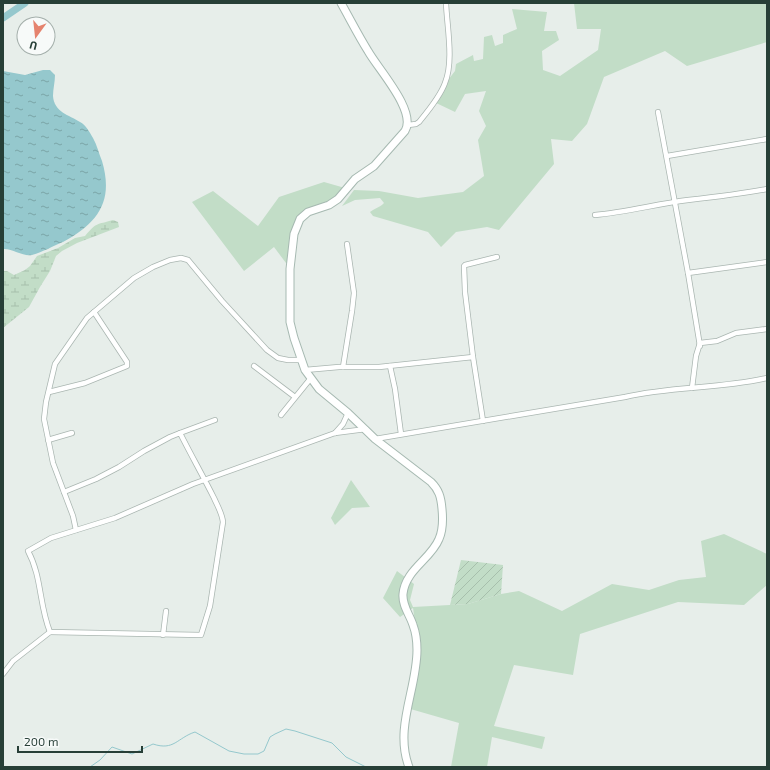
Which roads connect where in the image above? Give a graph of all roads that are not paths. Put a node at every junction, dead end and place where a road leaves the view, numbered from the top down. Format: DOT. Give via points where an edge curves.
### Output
graph roads {
  1 [pos="341,3"];
  2 [pos="446,3"];
  3 [pos="658,112"];
  4 [pos="408,125"];
  5 [pos="767,139"];
  6 [pos="666,156"];
  7 [pos="767,189"];
  8 [pos="676,202"];
  9 [pos="595,215"];
  10 [pos="347,244"];
  11 [pos="498,257"];
  12 [pos="767,262"];
  13 [pos="688,273"];
  14 [pos="94,312"];
  15 [pos="767,329"];
  16 [pos="700,346"];
  17 [pos="473,357"];
  18 [pos="301,360"];
  19 [pos="254,366"];
  20 [pos="390,366"];
  21 [pos="343,367"];
  22 [pos="305,370"];
  23 [pos="311,378"];
  24 [pos="767,378"];
  25 [pos="692,388"];
  26 [pos="49,392"];
  27 [pos="295,397"];
  28 [pos="348,413"];
  29 [pos="281,415"];
  30 [pos="215,420"];
  31 [pos="483,421"];
  32 [pos="366,429"];
  33 [pos="72,433"];
  34 [pos="180,433"];
  35 [pos="335,433"];
  36 [pos="401,434"];
  37 [pos="375,439"];
  38 [pos="48,440"];
  39 [pos="205,479"];
  40 [pos="64,492"];
  41 [pos="76,530"];
  42 [pos="166,611"];
  43 [pos="50,632"];
  44 [pos="163,635"];
  45 [pos="3,674"];
  46 [pos="409,767"];
  1 -- 4 [label="main road" via="359,37 402,103"];
  2 -- 4 [label="street" via="449,44 445,84 418,122"];
  3 -- 6 [label="street"];
  4 -- 18 [label="main road" via="374,166 355,179 338,199 303,215 298,224 294,234 290,269 289,310"];
  5 -- 6 [label="street"];
  6 -- 8 [label="street"];
  7 -- 8 [label="street"];
  8 -- 9 [label="street"];
  8 -- 13 [label="street"];
  10 -- 21 [label="street" via="354,293"];
  11 -- 17 [label="street" via="464,266"];
  12 -- 13 [label="street"];
  13 -- 16 [label="street"];
  14 -- 18 [label="street" via="136,276 164,263 185,258 268,350 284,360"];
  14 -- 26 [label="street" via="56,362"];
  14 -- 26 [label="street" via="127,362 127,366"];
  15 -- 16 [label="street" via="736,333 717,341 700,343"];
  16 -- 25 [label="street" via="696,356"];
  17 -- 20 [label="street"];
  17 -- 31 [label="street"];
  18 -- 22 [label="main road"];
  19 -- 27 [label="street"];
  20 -- 21 [label="street"];
  20 -- 36 [label="street"];
  21 -- 22 [label="street"];
  22 -- 23 [label="main road"];
  23 -- 27 [label="street"];
  23 -- 28 [label="main road" via="319,390"];
  24 -- 25 [label="street"];
  25 -- 31 [label="street" via="655,391"];
  26 -- 38 [label="street" via="44,419"];
  27 -- 29 [label="street"];
  28 -- 32 [label="main road"];
  28 -- 35 [label="street"];
  30 -- 34 [label="street"];
  31 -- 36 [label="street"];
  32 -- 35 [label="street"];
  32 -- 37 [label="main road"];
  33 -- 38 [label="street"];
  34 -- 39 [label="street"];
  34 -- 40 [label="street" via="96,479"];
  35 -- 39 [label="street"];
  36 -- 37 [label="street"];
  37 -- 46 [label="main road" via="437,487 441,502 442,525 439,540 409,576 403,593 417,651 404,725 404,750"];
  38 -- 40 [label="street"];
  39 -- 41 [label="street" via="115,518"];
  39 -- 44 [label="street" via="223,522 208,616 201,635"];
  40 -- 41 [label="street"];
  41 -- 43 [label="street" via="51,538 28,551 37,574"];
  42 -- 44 [label="street"];
  43 -- 44 [label="street"];
  43 -- 45 [label="street" via="13,661"];
}
